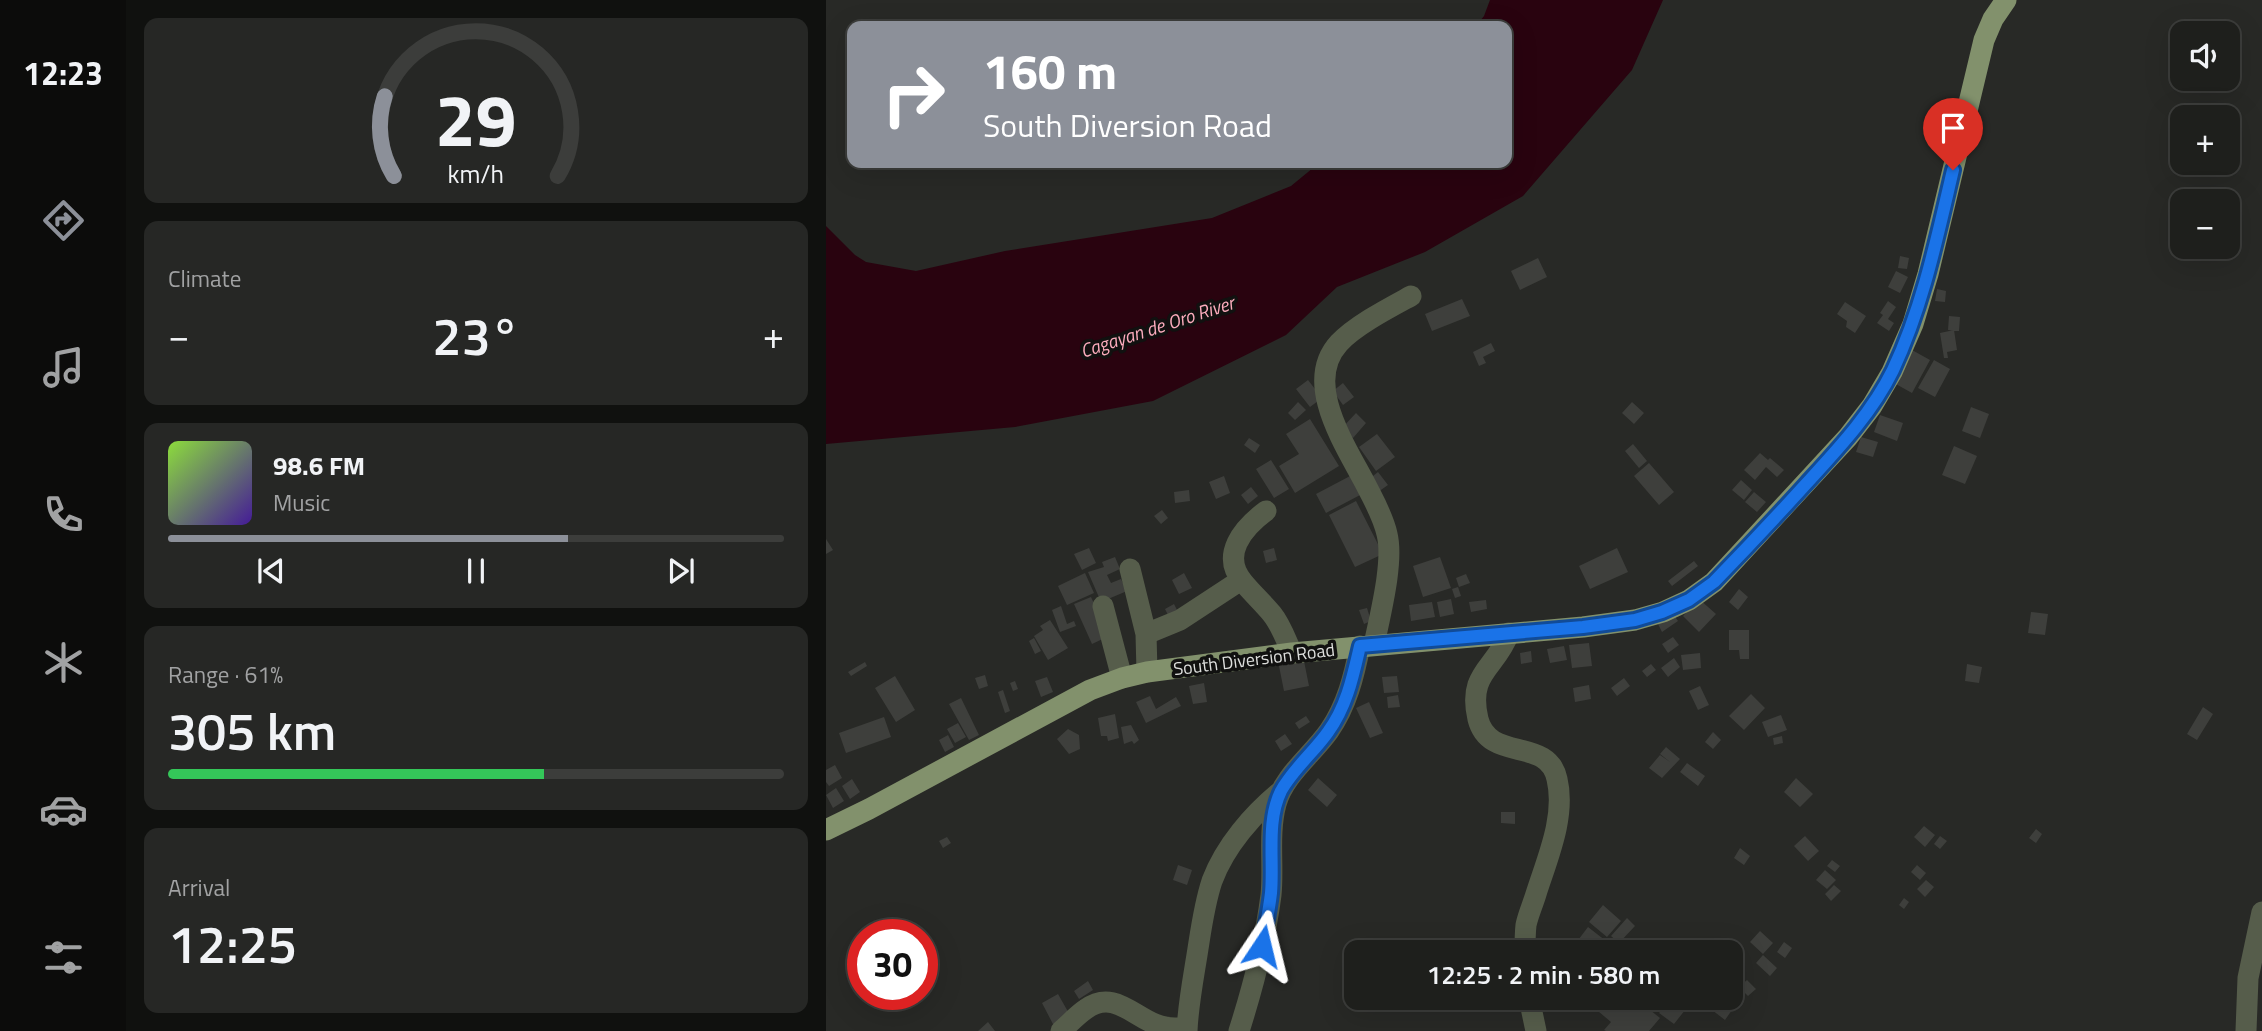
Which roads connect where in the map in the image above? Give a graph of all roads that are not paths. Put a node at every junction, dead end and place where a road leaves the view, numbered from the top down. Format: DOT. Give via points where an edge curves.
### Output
graph roads {
  1 [pos="2006,0"];
  2 [pos="1411,296"];
  3 [pos="1266,511"];
  4 [pos="1130,569"];
  5 [pos="1241,580"];
  6 [pos="1103,606"];
  7 [pos="1509,633"];
  8 [pos="1146,634"];
  9 [pos="1367,645"];
  10 [pos="1292,653"];
  11 [pos="1147,672"];
  12 [pos="1122,678"];
  13 [pos="1281,791"];
  14 [pos="826,830"];
  15 [pos="2262,912"];
  16 [pos="1525,940"];
  17 [pos="1532,1010"];
  18 [pos="1187,1029"];
  19 [pos="1061,1031"];
  20 [pos="1239,1031"];
  21 [pos="1536,1031"];
  22 [pos="2246,1031"];
  1 -- 7 [label="main road, South Diversion Road" via="1983,40 1913,324 1892,372 1848,437 1714,582 1689,600 1635,620"];
  2 -- 9 [label="street" via="1340,342 1325,374 1330,412 1388,537 1385,588"];
  3 -- 5 [label="street" via="1243,531 1233,551 1233,565"];
  4 -- 8 [label="street"];
  5 -- 8 [label="street" via="1180,620"];
  5 -- 10 [label="street" via="1274,617"];
  6 -- 12 [label="street"];
  7 -- 9 [label="main road, South Diversion Road"];
  7 -- 16 [label="street" via="1475,690 1479,721 1483,732 1504,747 1544,758 1559,788 1553,841 1526,923"];
  8 -- 11 [label="street"];
  9 -- 10 [label="main road, South Diversion Road"];
  9 -- 13 [label="street" via="1337,719"];
  10 -- 11 [label="main road, South Diversion Road"];
  11 -- 12 [label="main road, South Diversion Road"];
  12 -- 14 [label="main road, South Diversion Road" via="1090,690"];
  13 -- 18 [label="street" via="1240,833 1213,879 1205,904"];
  13 -- 20 [label="street" via="1274,817 1265,929"];
  15 -- 22 [label="street" via="2248,978"];
  17 -- 21 [label="street"];
  18 -- 19 [label="street" via="1153,1024 1118,1003 1101,1002"];
}
